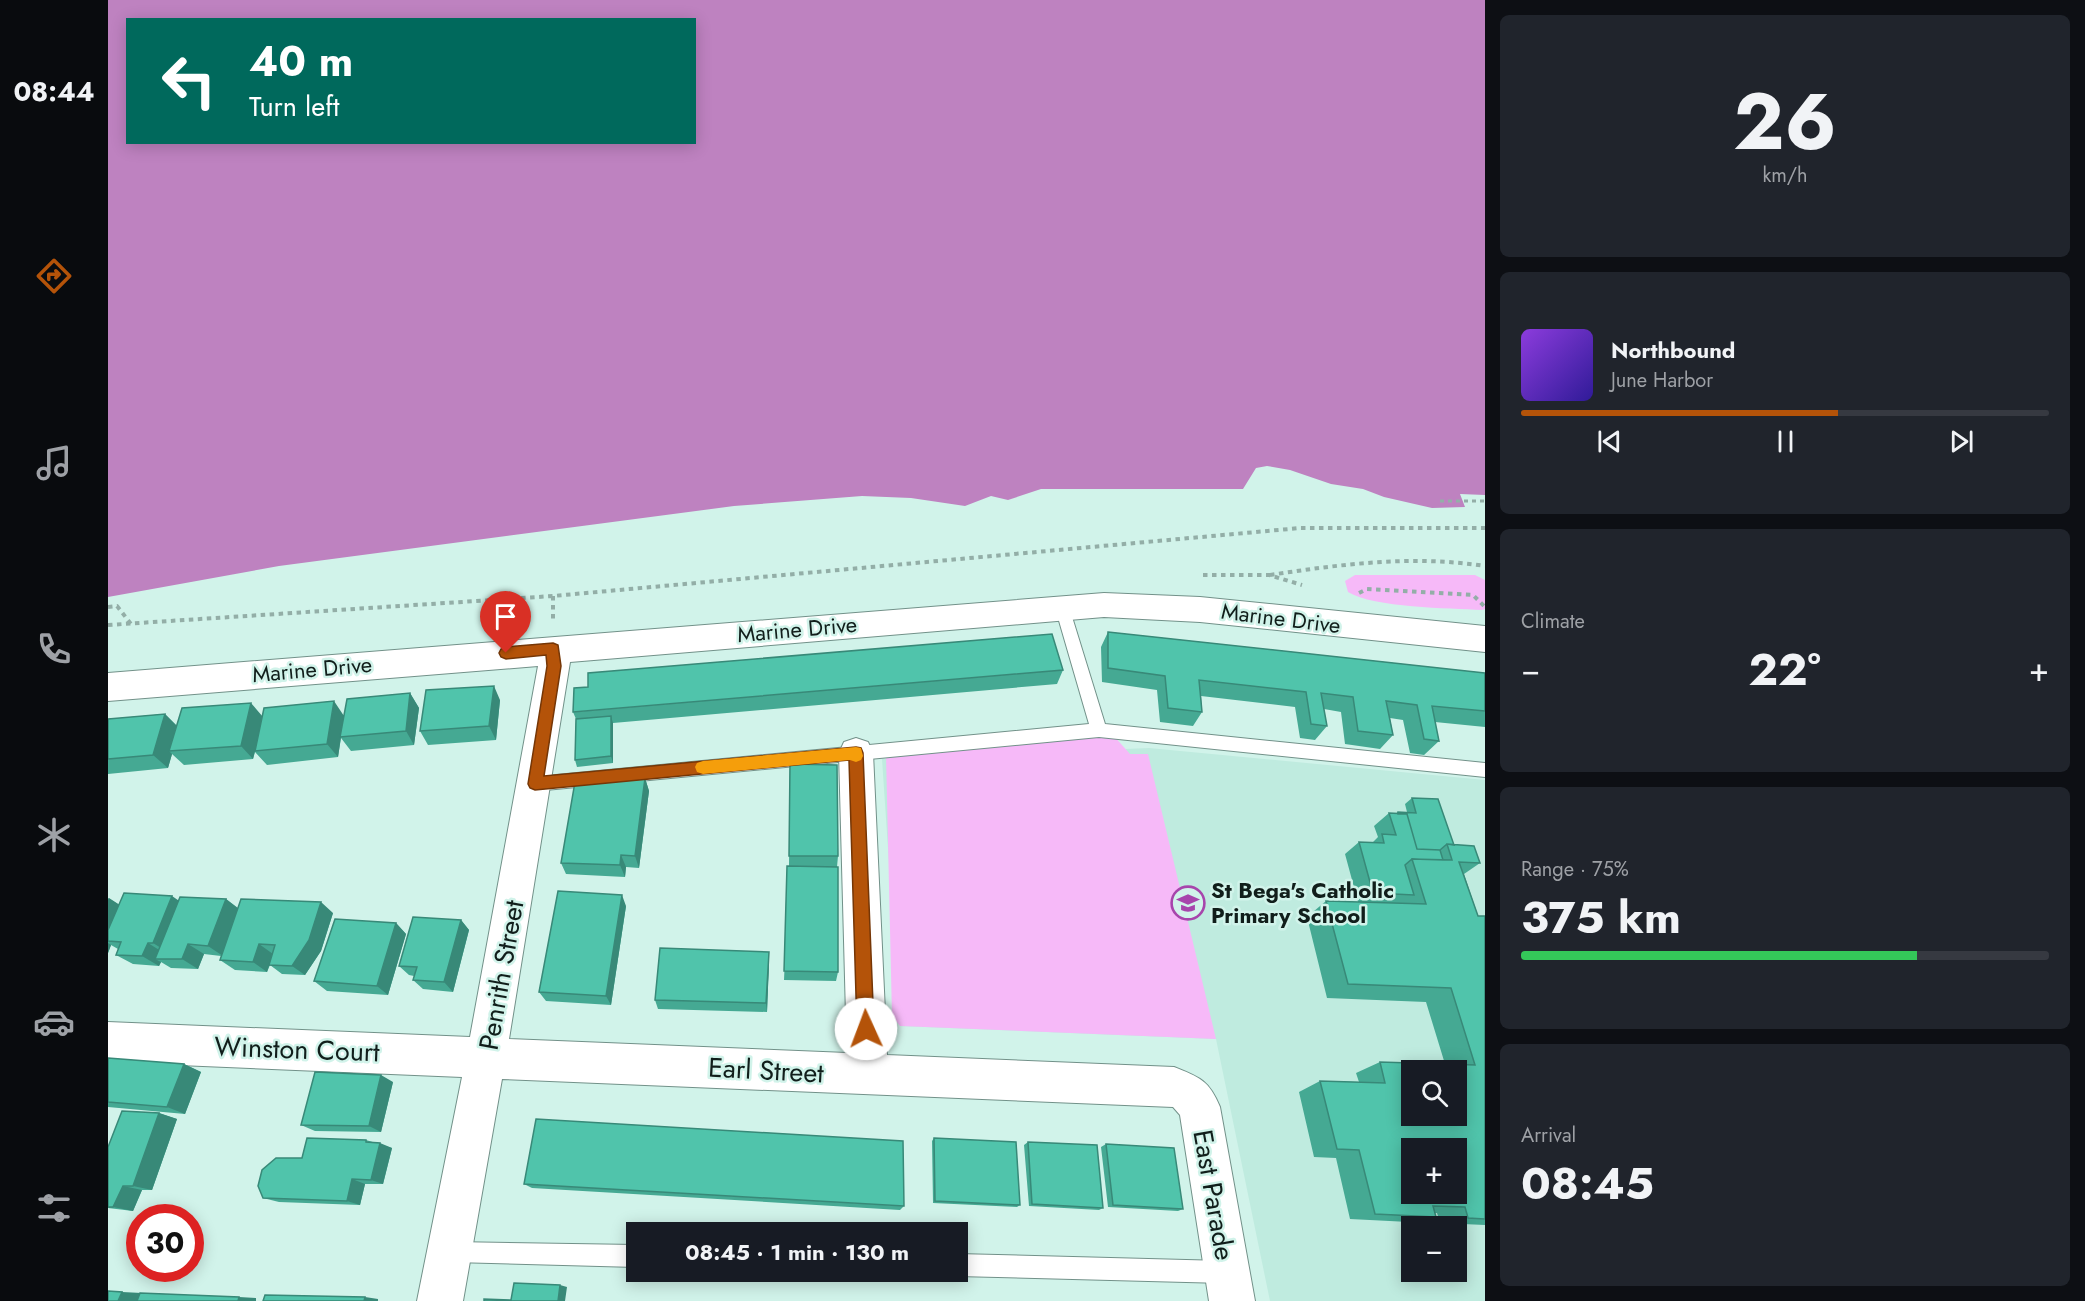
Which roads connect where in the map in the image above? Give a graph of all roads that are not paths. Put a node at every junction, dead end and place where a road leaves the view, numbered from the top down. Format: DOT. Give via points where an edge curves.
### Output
graph roads {
  1 [pos="1062,607"];
  2 [pos="1485,639"];
  3 [pos="553,649"];
  4 [pos="108,687"];
  5 [pos="1099,730"];
  6 [pos="856,753"];
  7 [pos="1485,770"];
  8 [pos="535,784"];
  9 [pos="108,1042"];
  10 [pos="486,1057"];
  11 [pos="868,1074"];
  12 [pos="1188,1093"];
  13 [pos="449,1252"];
  14 [pos="626,1256"];
  15 [pos="968,1266"];
  16 [pos="1229,1287"];
  17 [pos="440,1301"];
  1 -- 2 [label="street, Marine Drive" via="1164,605 1370,630"];
  1 -- 3 [label="street, Marine Drive"];
  1 -- 5 [label="lane"];
  3 -- 4 [label="street, Marine Drive"];
  3 -- 8 [label="street, Penrith Street" via="554,666"];
  5 -- 6 [label="lane"];
  5 -- 7 [label="lane"];
  6 -- 8 [label="lane"];
  6 -- 11 [label="street"];
  8 -- 10 [label="street, Penrith Street"];
  9 -- 10 [label="street, Winston Court"];
  10 -- 11 [label="street, Earl Street"];
  10 -- 13 [label="street, Penrith Street"];
  11 -- 12 [label="street, Earl Street" via="1174,1087"];
  12 -- 16 [label="street, East Parade" via="1199,1107"];
  13 -- 14 [label="lane"];
  13 -- 17 [label="street, Penrith Street"];
  15 -- 16 [label="lane"];
}
